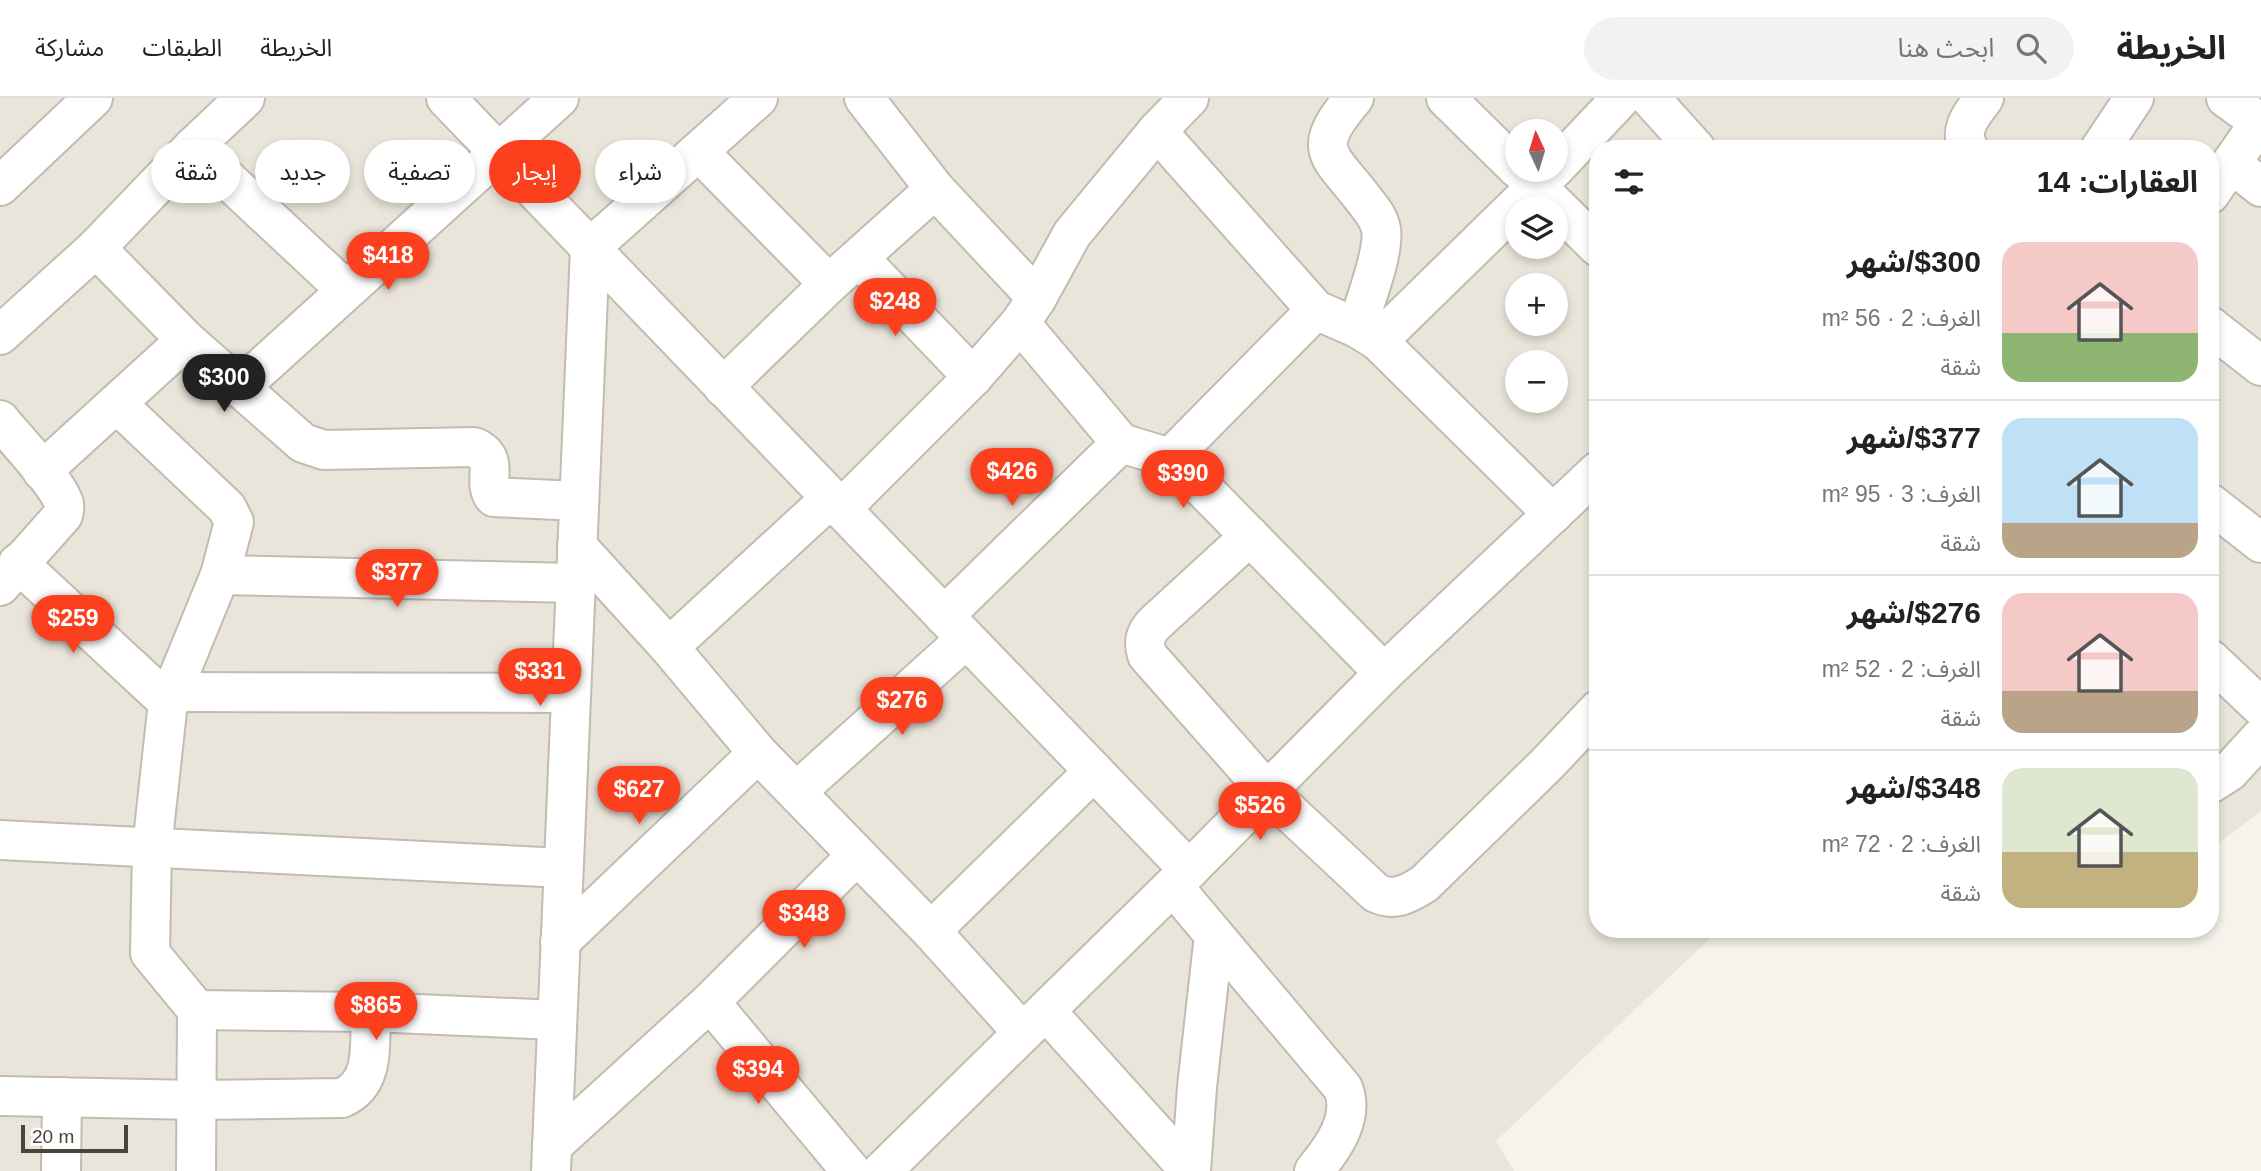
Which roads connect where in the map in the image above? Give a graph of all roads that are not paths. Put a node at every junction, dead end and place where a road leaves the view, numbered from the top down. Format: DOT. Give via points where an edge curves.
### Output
graph roads {
  1 [pos="93,98"];
  2 [pos="245,98"];
  3 [pos="446,98"];
  4 [pos="559,98"];
  5 [pos="1354,98"];
  6 [pos="1621,98"];
  7 [pos="1650,98"];
  8 [pos="1984,98"];
  9 [pos="2134,98"];
  10 [pos="2226,98"];
  11 [pos="751,100"];
  12 [pos="1456,101"];
  13 [pos="880,103"];
  14 [pos="1174,109"];
  15 [pos="2260,121"];
  16 [pos="200,140"];
  17 [pos="513,140"];
  18 [pos="1688,140"];
  19 [pos="1966,140"];
  20 [pos="2106,140"];
  21 [pos="489,143"];
  22 [pos="1505,144"];
  23 [pos="1568,145"];
  24 [pos="699,152"];
  25 [pos="489,162"];
  26 [pos="2231,163"];
  27 [pos="2219,181"];
  28 [pos="1527,182"];
  29 [pos="1545,182"];
  30 [pos="0,186"];
  31 [pos="2261,187"];
  32 [pos="935,189"];
  33 [pos="151,191"];
  34 [pos="241,192"];
  35 [pos="547,203"];
  36 [pos="1589,236"];
  37 [pos="96,248"];
  38 [pos="590,248"];
  39 [pos="859,258"];
  40 [pos="829,284"];
  41 [pos="346,290"];
  42 [pos="1317,310"];
  43 [pos="1029,311"];
  44 [pos="2219,333"];
  45 [pos="0,335"];
  46 [pos="1368,335"];
  47 [pos="186,340"];
  48 [pos="2261,366"];
  49 [pos="973,377"];
  50 [pos="723,387"];
  51 [pos="239,388"];
  52 [pos="117,404"];
  53 [pos="0,420"];
  54 [pos="1121,443"];
  55 [pos="1170,458"];
  56 [pos="42,471"];
  57 [pos="1589,480"];
  58 [pos="579,501"];
  59 [pos="836,504"];
  60 [pos="2219,509"];
  61 [pos="1553,514"];
  62 [pos="1250,536"];
  63 [pos="2261,543"];
  64 [pos="576,564"];
  65 [pos="9,575"];
  66 [pos="220,575"];
  67 [pos="955,627"];
  68 [pos="669,647"];
  69 [pos="2219,667"];
  70 [pos="1384,673"];
  71 [pos="571,693"];
  72 [pos="170,697"];
  73 [pos="2261,707"];
  74 [pos="1589,720"];
  75 [pos="2261,737"];
  76 [pos="758,753"];
  77 [pos="1094,771"];
  78 [pos="2219,778"];
  79 [pos="797,791"];
  80 [pos="1268,792"];
  81 [pos="0,840"];
  82 [pos="152,848"];
  83 [pos="856,856"];
  84 [pos="562,868"];
  85 [pos="1181,878"];
  86 [pos="931,932"];
  87 [pos="1214,935"];
  88 [pos="560,942"];
  89 [pos="710,1002"];
  90 [pos="197,1010"];
  91 [pos="371,1012"];
  92 [pos="557,1020"];
  93 [pos="1034,1022"];
  94 [pos="0,1096"];
  95 [pos="62,1097"];
  96 [pos="197,1100"];
  97 [pos="551,1158"];
  98 [pos="61,1171"];
  99 [pos="196,1171"];
  100 [pos="851,1171"];
  101 [pos="882,1171"];
  102 [pos="1191,1171"];
  103 [pos="1314,1171"];
  1 -- 30 [label="street"];
  2 -- 16 [label="street"];
  3 -- 21 [label="street"];
  4 -- 17 [label="street"];
  5 -- 46 [label="street" via="1332,126 1328,149 1376,215 1381,231"];
  6 -- 23 [label="street"];
  7 -- 18 [label="street"];
  8 -- 19 [label="street" via="1966,126"];
  9 -- 20 [label="street"];
  10 -- 15 [label="street"];
  11 -- 24 [label="street"];
  12 -- 22 [label="street"];
  13 -- 32 [label="street"];
  14 -- 42 [label="street"];
  14 -- 43 [label="street" via="1072,234"];
  15 -- 26 [label="street"];
  24 -- 38 [label="street"];
  24 -- 40 [label="street"];
  25 -- 41 [label="street"];
  26 -- 27 [label="street"];
  26 -- 31 [label="street"];
  28 -- 46 [label="street"];
  29 -- 36 [label="street"];
  32 -- 39 [label="street"];
  32 -- 43 [label="street"];
  33 -- 37 [label="street"];
  34 -- 41 [label="street"];
  35 -- 38 [label="street"];
  37 -- 45 [label="street"];
  37 -- 47 [label="street"];
  38 -- 50 [label="street"];
  38 -- 58 [label="street"];
  39 -- 40 [label="street"];
  39 -- 49 [label="street"];
  40 -- 50 [label="street"];
  41 -- 51 [label="street"];
  42 -- 46 [label="street"];
  42 -- 55 [label="street"];
  43 -- 49 [label="street"];
  43 -- 54 [label="street"];
  44 -- 48 [label="street"];
  46 -- 61 [label="street"];
  47 -- 51 [label="street"];
  47 -- 52 [label="street"];
  49 -- 59 [label="street"];
  50 -- 59 [label="street"];
  51 -- 58 [label="street" via="316,449 474,447 488,457 494,497"];
  52 -- 56 [label="street"];
  52 -- 66 [label="street" via="232,516 234,531"];
  53 -- 56 [label="street"];
  54 -- 55 [label="street"];
  54 -- 67 [label="street"];
  55 -- 62 [label="street"];
  56 -- 65 [label="street" via="64,504 64,513"];
  57 -- 61 [label="street"];
  58 -- 64 [label="street"];
  59 -- 67 [label="street"];
  59 -- 68 [label="street"];
  60 -- 63 [label="street"];
  61 -- 70 [label="street"];
  62 -- 70 [label="street"];
  62 -- 80 [label="street" via="1154,624 1144,646"];
  64 -- 66 [label="street"];
  64 -- 68 [label="street"];
  64 -- 71 [label="street"];
  65 -- 72 [label="street"];
  66 -- 72 [label="street"];
  67 -- 77 [label="street"];
  67 -- 79 [label="street"];
  68 -- 76 [label="street"];
  69 -- 73 [label="street"];
  70 -- 80 [label="street"];
  71 -- 72 [label="street"];
  71 -- 84 [label="street"];
  72 -- 82 [label="street"];
  74 -- 80 [label="street" via="1424,884 1402,897 1376,893"];
  75 -- 78 [label="street"];
  76 -- 79 [label="street"];
  76 -- 88 [label="street"];
  77 -- 85 [label="street"];
  77 -- 86 [label="street"];
  79 -- 83 [label="street"];
  80 -- 85 [label="street"];
  81 -- 82 [label="street"];
  82 -- 84 [label="street"];
  82 -- 90 [label="street" via="150,953"];
  83 -- 86 [label="street"];
  83 -- 89 [label="street"];
  84 -- 88 [label="street"];
  85 -- 87 [label="street"];
  85 -- 93 [label="street"];
  86 -- 93 [label="street"];
  87 -- 102 [label="street"];
  87 -- 103 [label="street" via="1343,1088 1348,1108 1345,1121"];
  88 -- 92 [label="street"];
  89 -- 97 [label="street"];
  89 -- 100 [label="street"];
  90 -- 91 [label="street"];
  90 -- 96 [label="street"];
  91 -- 92 [label="street"];
  91 -- 96 [label="street" via="367,1072 352,1094 332,1099"];
  92 -- 97 [label="street"];
  93 -- 101 [label="street"];
  93 -- 102 [label="street"];
  94 -- 95 [label="street"];
  95 -- 96 [label="street"];
  95 -- 98 [label="street"];
  96 -- 99 [label="street"];
}
